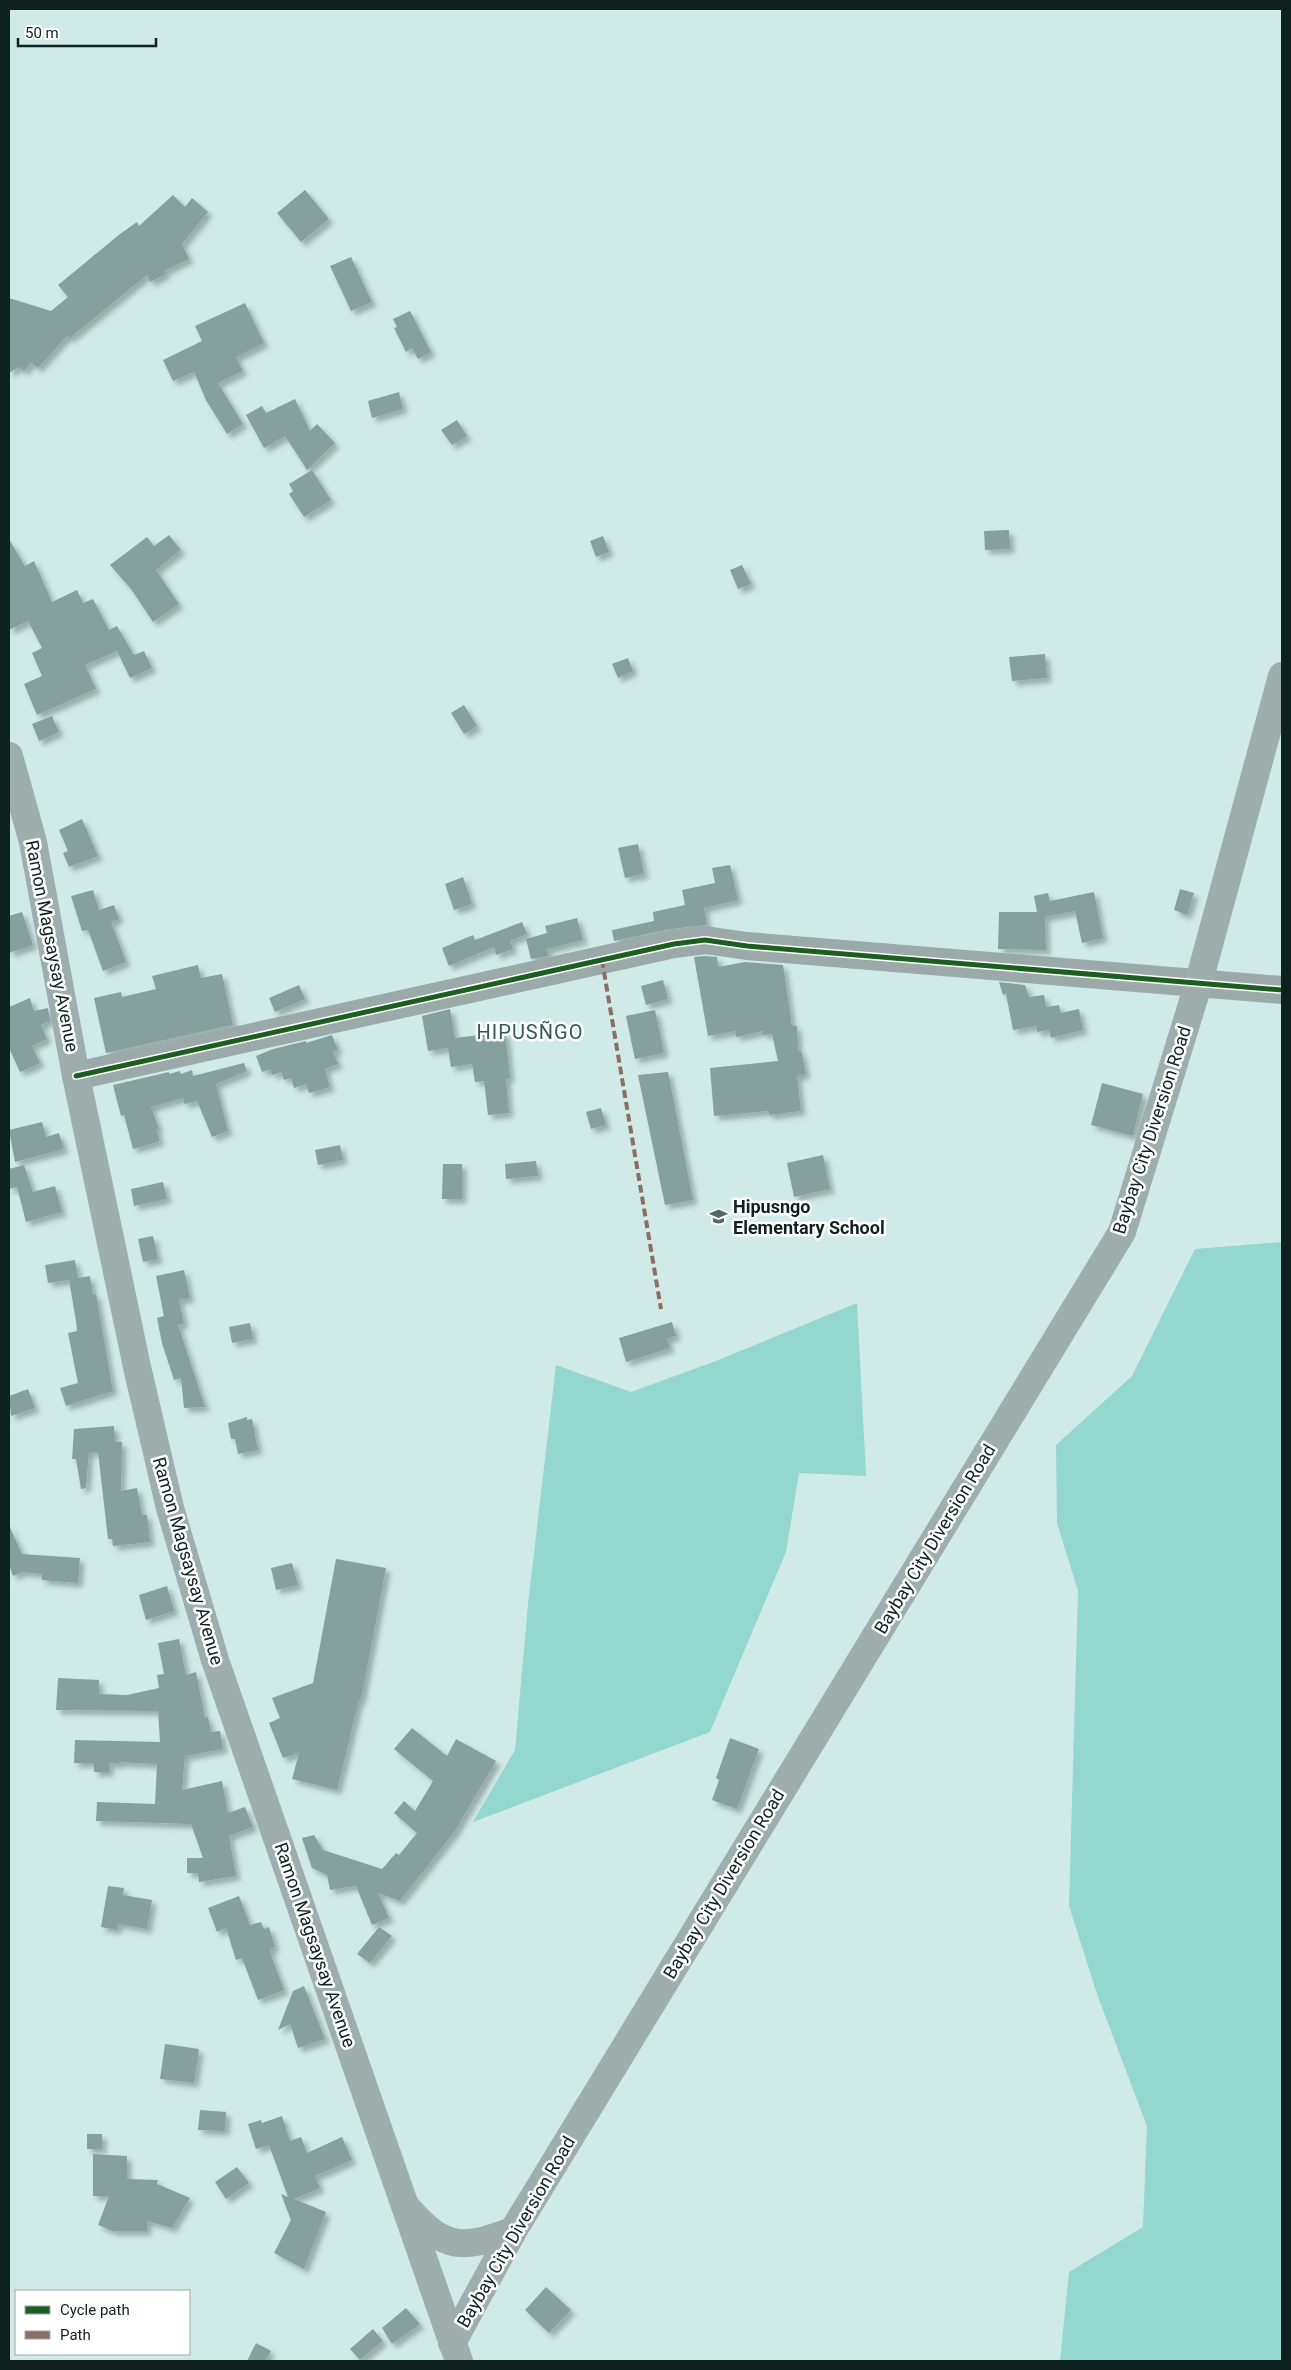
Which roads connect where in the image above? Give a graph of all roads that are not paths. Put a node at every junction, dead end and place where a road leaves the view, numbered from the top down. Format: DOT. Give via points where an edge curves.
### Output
graph roads {
  1 [pos="1282,676"];
  2 [pos="9,756"];
  3 [pos="1198,985"];
  4 [pos="1282,990"];
  5 [pos="76,1076"];
  6 [pos="405,2205"];
  7 [pos="513,2231"];
  8 [pos="456,2352"];
  1 -- 3 [label="main road, Baybay City Diversion Road"];
  2 -- 5 [label="main road, Ramon Magsaysay Avenue" via="32,842"];
  3 -- 4 [label="street"];
  3 -- 5 [label="street" via="705,940 674,944"];
  3 -- 7 [label="main road, Baybay City Diversion Road" via="1122,1232"];
  5 -- 6 [label="main road, Ramon Magsaysay Avenue" via="137,1367 173,1518 215,1660"];
  6 -- 7 [label="main road" via="431,2233 448,2241 474,2243"];
  6 -- 8 [label="main road, Ramon Magsaysay Avenue"];
  7 -- 8 [label="main road, Baybay City Diversion Road"];
}
